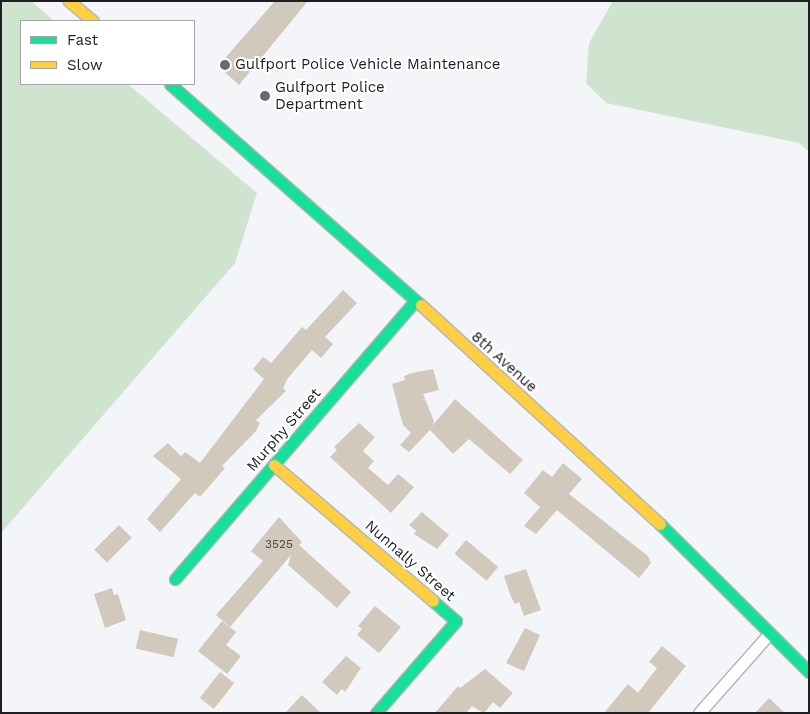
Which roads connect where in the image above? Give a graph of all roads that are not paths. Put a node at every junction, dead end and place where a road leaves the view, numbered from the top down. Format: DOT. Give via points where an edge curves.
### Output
graph roads {
  1 [pos="69,1"];
  2 [pos="92,20"];
  3 [pos="171,85"];
  4 [pos="415,301"];
  5 [pos="274,465"];
  6 [pos="175,579"];
  7 [pos="768,634"];
  8 [pos="809,672"];
  9 [pos="376,713"];
  10 [pos="699,713"];
  1 -- 2 [label="street"];
  3 -- 4 [label="street, 8th Avenue"];
  4 -- 5 [label="street, Murphy Street"];
  4 -- 7 [label="street, 8th Avenue" via="695,556"];
  5 -- 6 [label="street, Murphy Street"];
  5 -- 9 [label="street, Nunnally Street" via="456,621"];
  7 -- 8 [label="street, 8th Avenue"];
  7 -- 10 [label="street"];
}
